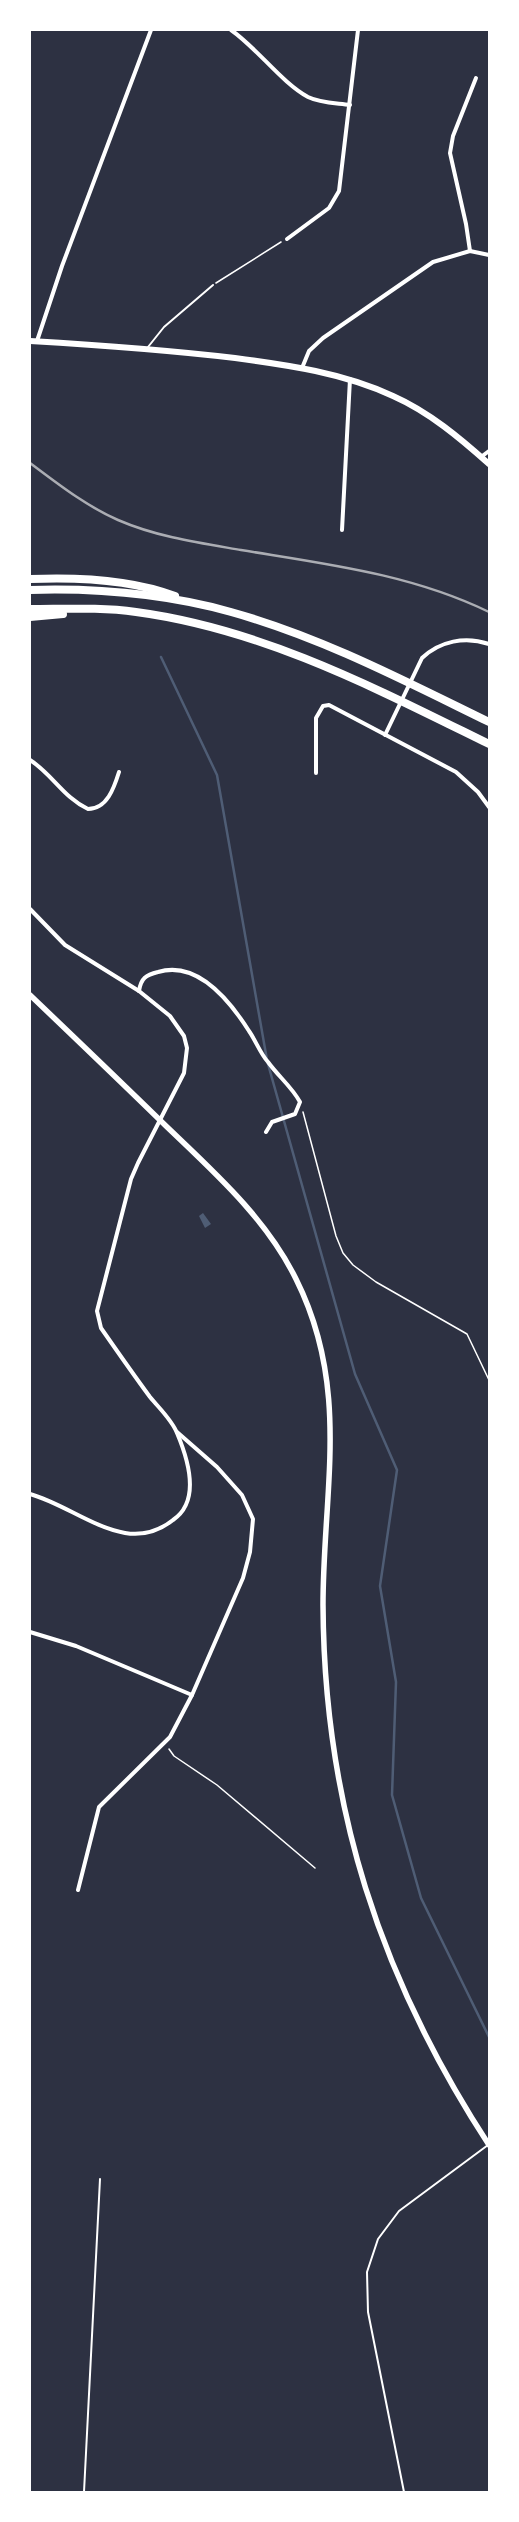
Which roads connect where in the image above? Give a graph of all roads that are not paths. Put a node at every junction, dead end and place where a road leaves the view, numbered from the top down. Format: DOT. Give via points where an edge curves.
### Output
graph roads {
  1 [pos="151,30"];
  2 [pos="231,30"];
  3 [pos="358,30"];
  4 [pos="476,78"];
  5 [pos="350,105"];
  6 [pos="287,239"];
  7 [pos="470,251"];
  8 [pos="489,255"];
  9 [pos="213,285"];
  10 [pos="33,341"];
  11 [pos="146,350"];
  12 [pos="302,368"];
  13 [pos="350,379"];
  14 [pos="489,452"];
  15 [pos="481,457"];
  16 [pos="489,464"];
  17 [pos="342,530"];
  18 [pos="30,579"];
  19 [pos="30,590"];
  20 [pos="193,603"];
  21 [pos="104,609"];
  22 [pos="30,610"];
  23 [pos="30,617"];
  24 [pos="489,644"];
  25 [pos="489,722"];
  26 [pos="385,736"];
  27 [pos="489,744"];
  28 [pos="30,760"];
  29 [pos="120,772"];
  30 [pos="316,773"];
  31 [pos="489,807"];
  32 [pos="30,909"];
  33 [pos="139,991"];
  34 [pos="30,995"];
  35 [pos="160,1120"];
  36 [pos="266,1132"];
  37 [pos="177,1432"];
  38 [pos="30,1494"];
  39 [pos="30,1632"];
  40 [pos="192,1695"];
  41 [pos="78,1890"];
  42 [pos="489,2144"];
  43 [pos="100,2179"];
  44 [pos="84,2492"];
  45 [pos="404,2492"];
  1 -- 10 [label="street"];
  2 -- 5 [label="street" via="250,44 299,91 318,101"];
  3 -- 5 [label="street"];
  4 -- 7 [label="street" via="453,136 450,152"];
  5 -- 6 [label="street" via="342,180 337,196 320,216"];
  7 -- 8 [label="street"];
  7 -- 12 [label="street" via="433,262 330,333 309,351"];
  9 -- 11 [label="lane" via="164,327"];
  10 -- 11 [label="main road"];
  11 -- 12 [label="main road" via="201,354"];
  12 -- 13 [label="main road"];
  13 -- 15 [label="main road" via="414,406"];
  13 -- 17 [label="street"];
  14 -- 15 [label="street"];
  15 -- 16 [label="main road"];
  18 -- 20 [label="highway" via="77,579 134,585 166,592"];
  19 -- 20 [label="highway" via="105,592"];
  20 -- 25 [label="highway" via="231,612 321,642"];
  21 -- 22 [label="highway"];
  21 -- 23 [label="highway"];
  21 -- 27 [label="highway" via="176,618 266,643 354,678"];
  24 -- 26 [label="street" via="471,640 448,642 436,646 422,658"];
  26 -- 30 [label="street" via="337,707 329,704 323,706 316,718"];
  26 -- 31 [label="street" via="456,772 478,792"];
  28 -- 29 [label="street" via="48,774 74,801 88,809 94,809 105,801"];
  32 -- 33 [label="street" via="53,935"];
  33 -- 35 [label="street" via="170,1016 184,1036 187,1048 184,1073"];
  33 -- 36 [label="street" via="143,978 172,969 196,976 209,984 235,1012 267,1062 300,1102 294,1114 272,1122"];
  34 -- 35 [label="street"];
  35 -- 37 [label="street" via="138,1163 124,1201 98,1302 98,1320 130,1370"];
  35 -- 42 [label="street" via="222,1180 255,1218 285,1259 313,1319 330,1396 331,1447 323,1603 324,1647 331,1733 346,1816 376,1925 403,1993 443,2071"];
  37 -- 38 [label="street" via="187,1465 190,1490 186,1504 178,1517 154,1532 125,1533"];
  37 -- 40 [label="street" via="235,1486 250,1508 253,1520 250,1552 243,1578"];
  39 -- 40 [label="street" via="76,1646"];
  40 -- 41 [label="street" via="165,1744 99,1807"];
  42 -- 45 [label="lane" via="399,2211 378,2239 367,2272 368,2312"];
  43 -- 44 [label="lane"];
}
